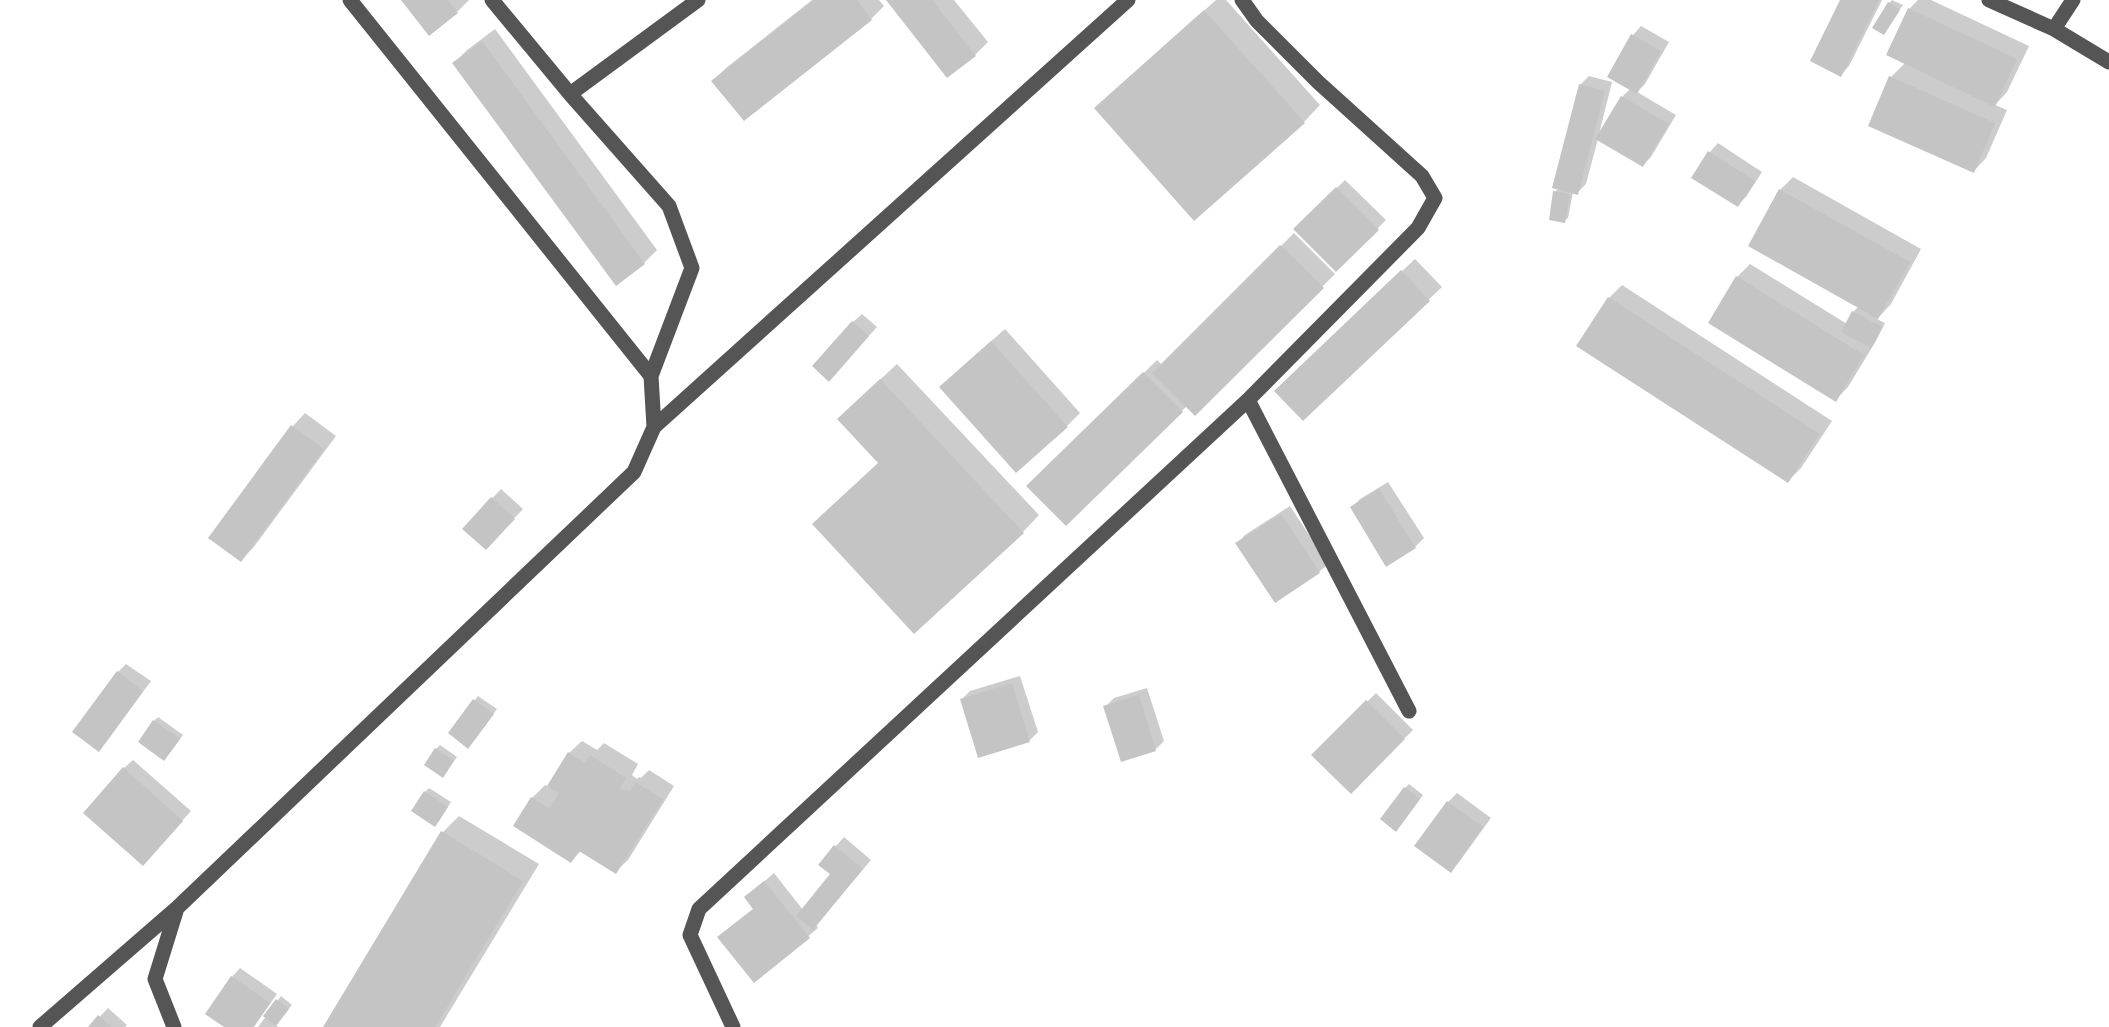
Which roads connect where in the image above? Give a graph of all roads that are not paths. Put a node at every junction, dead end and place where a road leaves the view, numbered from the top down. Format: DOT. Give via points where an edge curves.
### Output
graph roads {
  1 [pos="350,0"];
  2 [pos="492,0"];
  3 [pos="698,0"];
  4 [pos="1128,0"];
  5 [pos="1242,0"];
  6 [pos="1989,0"];
  7 [pos="2073,0"];
  8 [pos="2054,28"];
  9 [pos="2109,62"];
  10 [pos="570,94"];
  11 [pos="651,376"];
  12 [pos="1248,400"];
  13 [pos="654,427"];
  14 [pos="1409,711"];
  15 [pos="177,908"];
  16 [pos="40,1027"];
  17 [pos="174,1027"];
  18 [pos="733,1027"];
  1 -- 11 [label="street"];
  2 -- 10 [label="street"];
  3 -- 10 [label="street"];
  4 -- 13 [label="street"];
  5 -- 12 [label="street" via="1257,21 1318,82 1422,176 1435,198 1418,228"];
  6 -- 8 [label="street"];
  7 -- 8 [label="street"];
  8 -- 9 [label="street"];
  10 -- 11 [label="street" via="669,206 692,268"];
  11 -- 13 [label="street"];
  12 -- 14 [label="street"];
  12 -- 18 [label="street" via="699,909 690,935"];
  13 -- 15 [label="street" via="634,472"];
  15 -- 16 [label="street"];
  15 -- 17 [label="street" via="155,980"];
}
